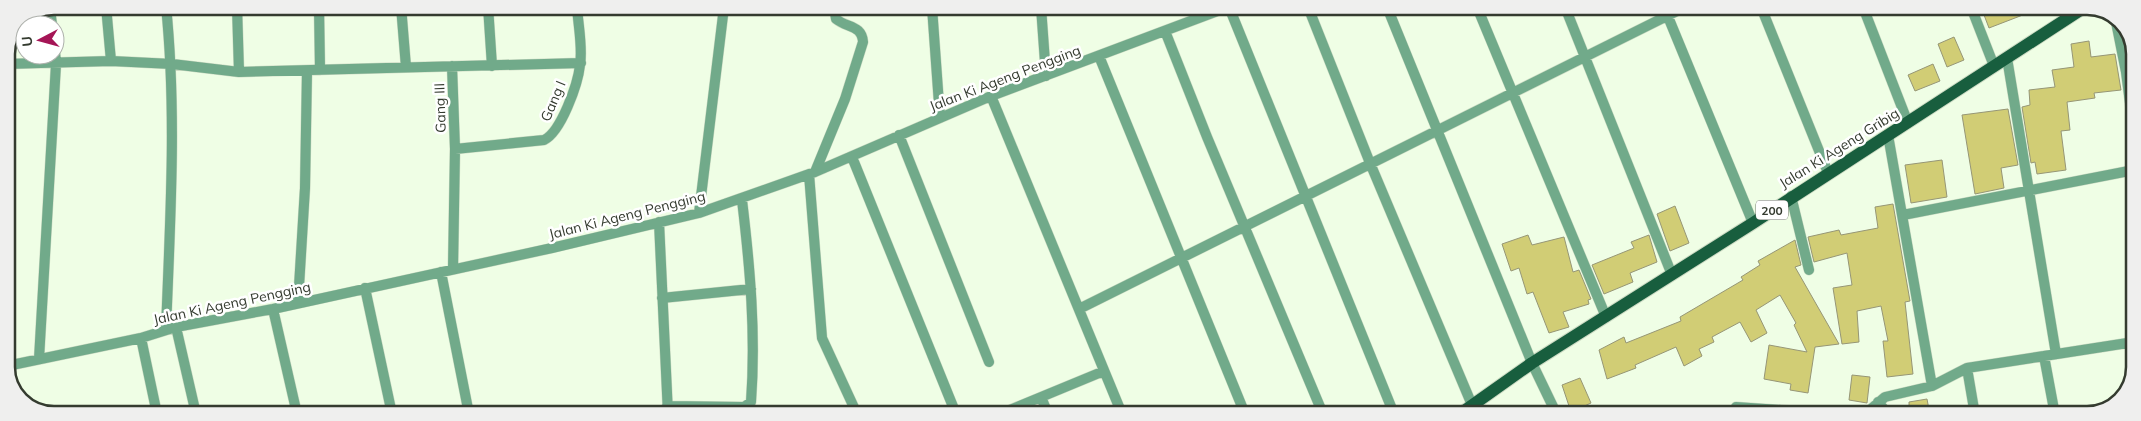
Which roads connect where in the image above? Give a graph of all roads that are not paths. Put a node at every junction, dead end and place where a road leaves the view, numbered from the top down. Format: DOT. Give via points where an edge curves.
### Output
graph roads {
  1 [pos="107,15"];
  2 [pos="167,15"];
  3 [pos="237,15"];
  4 [pos="319,15"];
  5 [pos="402,15"];
  6 [pos="489,15"];
  7 [pos="578,15"];
  8 [pos="723,15"];
  9 [pos="835,15"];
  10 [pos="933,15"];
  11 [pos="1042,15"];
  12 [pos="1207,15"];
  13 [pos="1231,15"];
  14 [pos="1311,15"];
  15 [pos="1390,15"];
  16 [pos="1480,15"];
  17 [pos="1568,15"];
  18 [pos="1659,15"];
  19 [pos="1668,15"];
  20 [pos="1764,15"];
  21 [pos="1866,15"];
  22 [pos="1974,15"];
  23 [pos="2073,15"];
  24 [pos="2118,30"];
  25 [pos="1165,31"];
  26 [pos="1099,56"];
  27 [pos="1585,57"];
  28 [pos="2007,58"];
  29 [pos="111,61"];
  30 [pos="581,63"];
  31 [pos="65,64"];
  32 [pos="172,64"];
  33 [pos="56,65"];
  34 [pos="452,66"];
  35 [pos="492,66"];
  36 [pos="1994,66"];
  37 [pos="406,67"];
  38 [pos="320,70"];
  39 [pos="307,71"];
  40 [pos="239,72"];
  41 [pos="2126,72"];
  42 [pos="1046,76"];
  43 [pos="1513,92"];
  44 [pos="991,96"];
  45 [pos="940,118"];
  46 [pos="1908,123"];
  47 [pos="1437,130"];
  48 [pos="899,135"];
  49 [pos="1888,135"];
  50 [pos="455,149"];
  51 [pos="852,157"];
  52 [pos="1370,164"];
  53 [pos="2126,171"];
  54 [pos="1828,173"];
  55 [pos="812,174"];
  56 [pos="2029,189"];
  57 [pos="1305,196"];
  58 [pos="1791,196"];
  59 [pos="742,200"];
  60 [pos="699,214"];
  61 [pos="1903,215"];
  62 [pos="659,222"];
  63 [pos="1753,223"];
  64 [pos="1246,225"];
  65 [pos="1182,257"];
  66 [pos="453,269"];
  67 [pos="1809,270"];
  68 [pos="441,272"];
  69 [pos="1672,275"];
  70 [pos="365,288"];
  71 [pos="751,289"];
  72 [pos="662,298"];
  73 [pos="298,303"];
  74 [pos="273,309"];
  75 [pos="1079,309"];
  76 [pos="1606,317"];
  77 [pos="171,329"];
  78 [pos="140,338"];
  79 [pos="2126,344"];
  80 [pos="2056,354"];
  81 [pos="2044,356"];
  82 [pos="39,359"];
  83 [pos="989,362"];
  84 [pos="1532,363"];
  85 [pos="15,364"];
  86 [pos="1967,368"];
  87 [pos="1104,371"];
  88 [pos="1932,386"];
  89 [pos="1041,397"];
  90 [pos="1878,402"];
  91 [pos="1472,405"];
  92 [pos="155,406"];
  93 [pos="194,406"];
  94 [pos="296,406"];
  95 [pos="390,406"];
  96 [pos="467,406"];
  97 [pos="667,406"];
  98 [pos="745,406"];
  99 [pos="853,406"];
  100 [pos="953,406"];
  101 [pos="1019,406"];
  102 [pos="1045,406"];
  103 [pos="1119,406"];
  104 [pos="1242,406"];
  105 [pos="1320,406"];
  106 [pos="1391,406"];
  107 [pos="1553,406"];
  108 [pos="1874,406"];
  109 [pos="1881,406"];
  110 [pos="1973,406"];
  111 [pos="2053,406"];
  1 -- 29 [label="street"];
  2 -- 32 [label="street"];
  3 -- 40 [label="street"];
  4 -- 38 [label="street"];
  5 -- 37 [label="street"];
  6 -- 35 [label="street"];
  7 -- 30 [label="street, Gang I"];
  8 -- 60 [label="street"];
  9 -- 55 [label="street" via="836,19 857,29 863,42 845,99"];
  10 -- 45 [label="street"];
  11 -- 42 [label="street"];
  12 -- 25 [label="street, Jalan Ki Ageng Pengging"];
  13 -- 57 [label="street"];
  14 -- 52 [label="street"];
  15 -- 47 [label="street"];
  16 -- 43 [label="street"];
  17 -- 27 [label="street"];
  18 -- 27 [label="street"];
  19 -- 63 [label="street"];
  20 -- 54 [label="street"];
  21 -- 46 [label="street"];
  22 -- 36 [label="street"];
  23 -- 28 [label="main road, Jalan Ki Ageng Gribig / 200"];
  24 -- 41 [label="street"];
  25 -- 26 [label="street, Jalan Ki Ageng Pengging"];
  25 -- 64 [label="street"];
  26 -- 42 [label="street, Jalan Ki Ageng Pengging"];
  26 -- 65 [label="street"];
  27 -- 43 [label="street"];
  27 -- 69 [label="street"];
  28 -- 36 [label="main road, Jalan Ki Ageng Gribig / 200"];
  28 -- 56 [label="street"];
  29 -- 31 [label="street"];
  29 -- 32 [label="street"];
  30 -- 35 [label="street"];
  30 -- 50 [label="street, Gang I" via="577,82 558,128 549,138"];
  32 -- 40 [label="street"];
  32 -- 77 [label="street"];
  33 -- 82 [label="street"];
  34 -- 35 [label="street"];
  34 -- 37 [label="street"];
  34 -- 50 [label="street, Gang III"];
  36 -- 46 [label="main road, Jalan Ki Ageng Gribig / 200"];
  37 -- 38 [label="street"];
  38 -- 39 [label="street"];
  39 -- 40 [label="street"];
  39 -- 73 [label="street"];
  42 -- 44 [label="street, Jalan Ki Ageng Pengging"];
  43 -- 47 [label="street"];
  43 -- 76 [label="street"];
  44 -- 45 [label="street, Jalan Ki Ageng Pengging"];
  44 -- 75 [label="street"];
  45 -- 48 [label="street, Jalan Ki Ageng Pengging"];
  46 -- 49 [label="main road, Jalan Ki Ageng Gribig / 200"];
  47 -- 52 [label="street"];
  47 -- 84 [label="street"];
  48 -- 51 [label="street, Jalan Ki Ageng Pengging"];
  48 -- 83 [label="street"];
  49 -- 54 [label="main road, Jalan Ki Ageng Gribig / 200"];
  49 -- 61 [label="street"];
  50 -- 66 [label="street, Gang III"];
  51 -- 55 [label="street, Jalan Ki Ageng Pengging"];
  51 -- 100 [label="street"];
  52 -- 57 [label="street"];
  52 -- 91 [label="street"];
  53 -- 56 [label="street"];
  54 -- 58 [label="main road, Jalan Ki Ageng Gribig / 200"];
  55 -- 59 [label="street, Jalan Ki Ageng Pengging"];
  55 -- 99 [label="street" via="822,338"];
  56 -- 61 [label="street"];
  56 -- 80 [label="street"];
  57 -- 64 [label="street"];
  57 -- 106 [label="street"];
  58 -- 63 [label="main road, Jalan Ki Ageng Gribig / 200"];
  58 -- 67 [label="street"];
  59 -- 60 [label="street, Jalan Ki Ageng Pengging"];
  59 -- 71 [label="street"];
  60 -- 62 [label="street, Jalan Ki Ageng Pengging"];
  61 -- 88 [label="street"];
  62 -- 66 [label="street, Jalan Ki Ageng Pengging"];
  62 -- 72 [label="street"];
  63 -- 69 [label="main road, Jalan Ki Ageng Gribig / 200"];
  64 -- 65 [label="street"];
  64 -- 105 [label="street"];
  65 -- 75 [label="street"];
  65 -- 104 [label="street"];
  66 -- 68 [label="street, Jalan Ki Ageng Pengging"];
  68 -- 70 [label="street, Jalan Ki Ageng Pengging"];
  68 -- 96 [label="street"];
  69 -- 76 [label="main road, Jalan Ki Ageng Gribig / 200"];
  70 -- 73 [label="street, Jalan Ki Ageng Pengging"];
  70 -- 95 [label="street"];
  71 -- 72 [label="street"];
  71 -- 98 [label="street" via="754,363 751,402"];
  72 -- 97 [label="street"];
  73 -- 74 [label="street, Jalan Ki Ageng Pengging"];
  74 -- 77 [label="street, Jalan Ki Ageng Pengging"];
  74 -- 94 [label="street"];
  75 -- 87 [label="street"];
  76 -- 84 [label="main road, Jalan Ki Ageng Gribig / 200"];
  77 -- 78 [label="street, Jalan Ki Ageng Pengging"];
  77 -- 93 [label="street"];
  78 -- 82 [label="street, Jalan Ki Ageng Pengging"];
  78 -- 92 [label="street"];
  79 -- 80 [label="street"];
  80 -- 81 [label="street"];
  81 -- 86 [label="street"];
  81 -- 111 [label="street"];
  82 -- 85 [label="street, Jalan Ki Ageng Pengging"];
  84 -- 91 [label="main road, Jalan Ki Ageng Gribig / 200"];
  84 -- 107 [label="street"];
  86 -- 88 [label="street"];
  86 -- 110 [label="street"];
  87 -- 89 [label="street"];
  87 -- 103 [label="street"];
  88 -- 90 [label="street" via="1894,394"];
  89 -- 101 [label="street"];
  89 -- 102 [label="street"];
  90 -- 108 [label="street"];
  90 -- 109 [label="street"];
}
